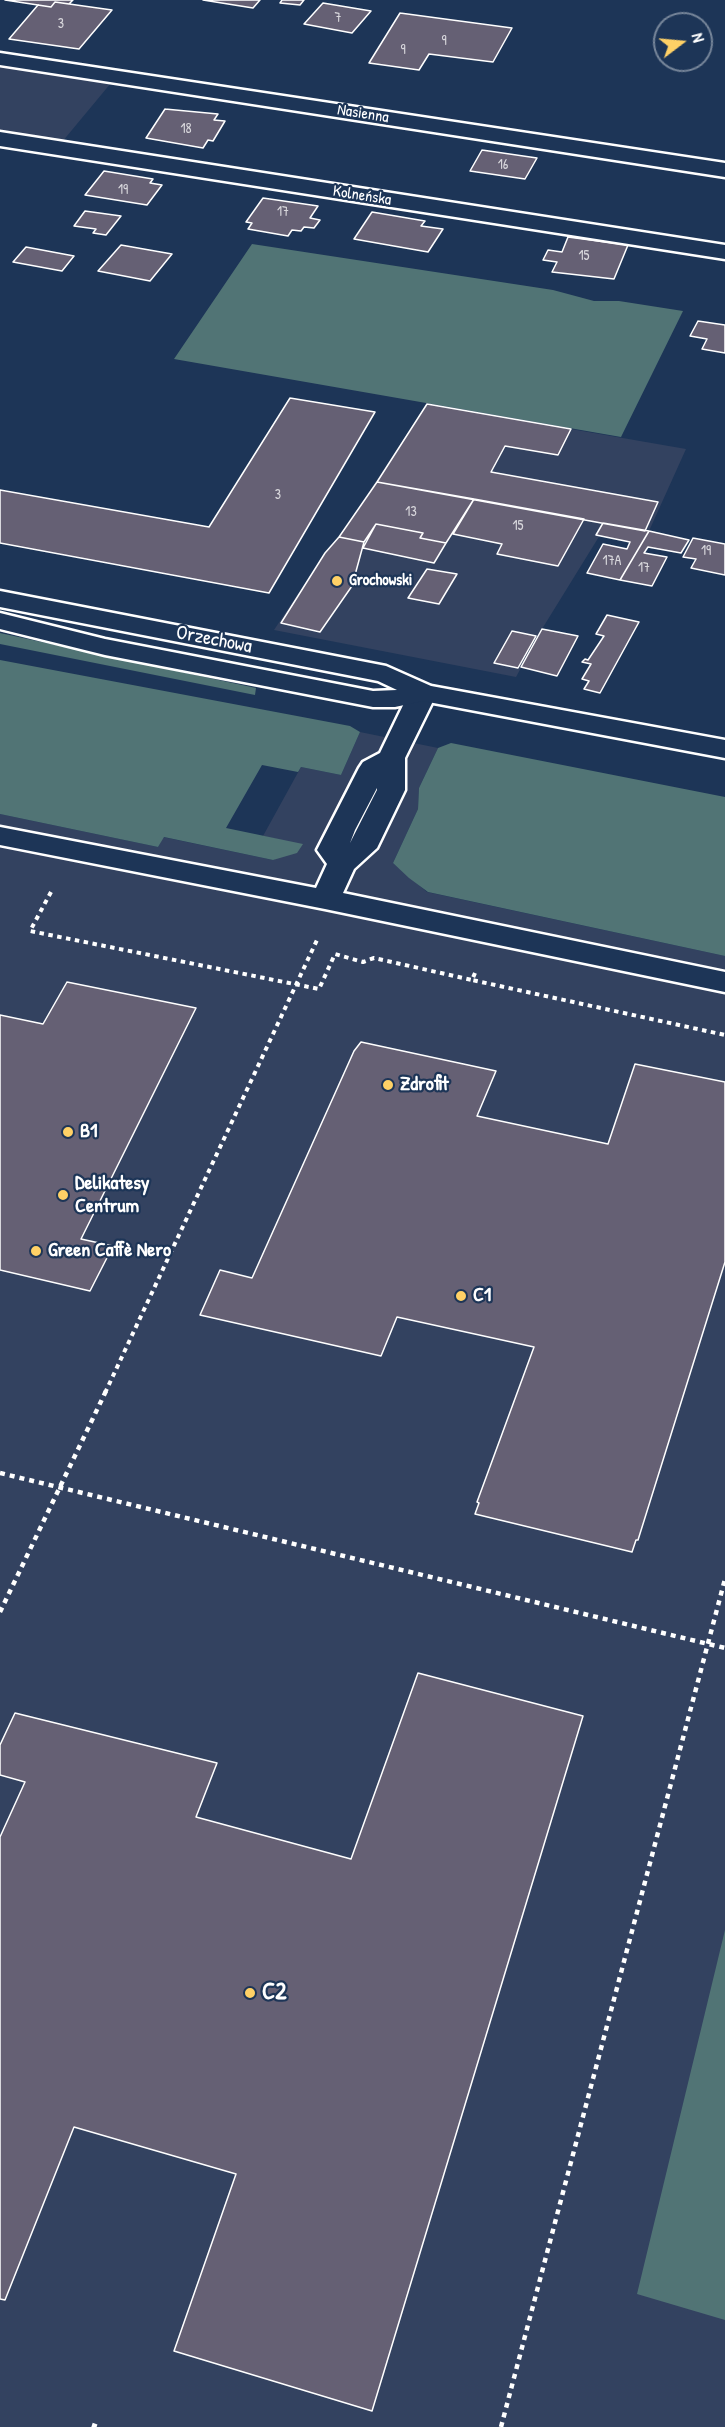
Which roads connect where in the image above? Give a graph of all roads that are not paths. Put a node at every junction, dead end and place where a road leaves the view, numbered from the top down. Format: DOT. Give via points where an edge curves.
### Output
graph roads {
  1 [pos="0,59"];
  2 [pos="0,139"];
  3 [pos="725,170"];
  4 [pos="725,252"];
  5 [pos="0,599"];
  6 [pos="0,621"];
  7 [pos="423,693"];
  8 [pos="725,749"];
  9 [pos="0,836"];
  10 [pos="329,900"];
  11 [pos="725,982"];
  1 -- 3 [label="street, Nasienna"];
  2 -- 4 [label="street, Kolneńska"];
  5 -- 7 [label="street, Orzechowa" via="386,674"];
  6 -- 7 [label="street, Orzechowa" via="105,647 373,699"];
  7 -- 8 [label="street, Orzechowa"];
  7 -- 10 [label="street" via="391,758 373,768 340,830 332,850 342,864"];
  9 -- 10 [label="street"];
  10 -- 11 [label="street"];
}
